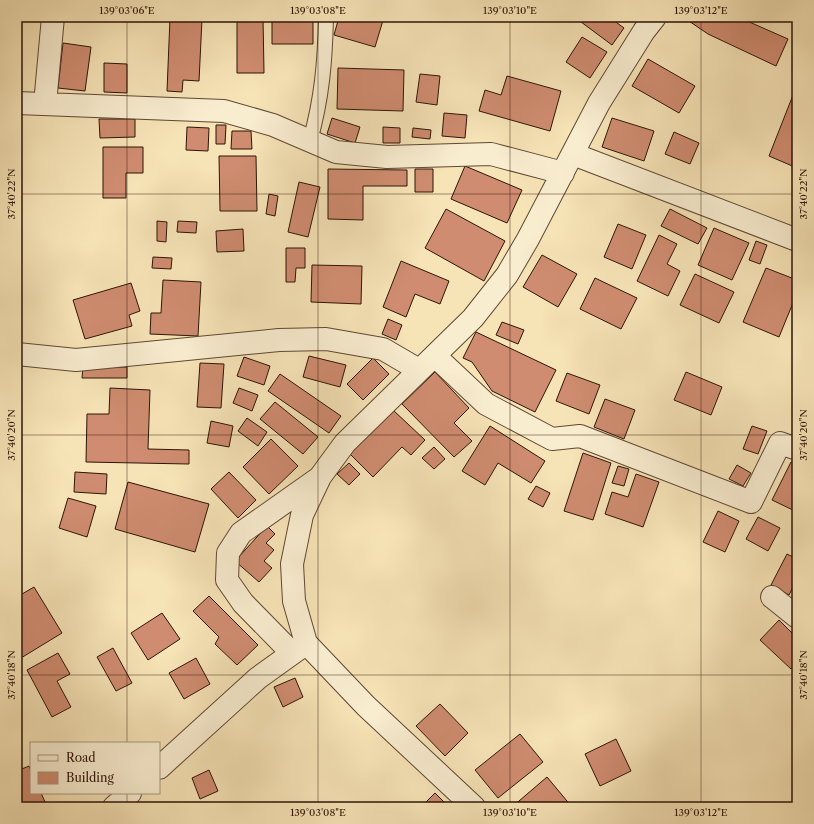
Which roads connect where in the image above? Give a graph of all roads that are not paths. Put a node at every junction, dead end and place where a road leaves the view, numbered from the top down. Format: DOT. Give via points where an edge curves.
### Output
graph roads {
  1 [pos="54,17"];
  2 [pos="326,17"];
  3 [pos="655,17"];
  4 [pos="17,103"];
  5 [pos="46,104"];
  6 [pos="310,141"];
  7 [pos="573,154"];
  8 [pos="563,173"];
  9 [pos="797,240"];
  10 [pos="17,354"];
  11 [pos="435,356"];
  12 [pos="419,370"];
  13 [pos="797,449"];
  14 [pos="320,477"];
  15 [pos="772,597"];
  16 [pos="797,616"];
  17 [pos="299,648"];
  18 [pos="160,767"];
  19 [pos="129,794"];
  20 [pos="114,807"];
  21 [pos="474,807"];
  1 -- 5 [label="street"];
  2 -- 6 [label="lane" via="320,100"];
  3 -- 7 [label="street" via="599,103"];
  4 -- 5 [label="street"];
  5 -- 6 [label="street" via="224,111 273,125"];
  6 -- 8 [label="street" via="336,152 387,157 491,154"];
  7 -- 8 [label="street"];
  7 -- 9 [label="street"];
  8 -- 11 [label="street" via="507,275 473,318"];
  10 -- 12 [label="street" via="76,360 279,340 326,339 383,349"];
  11 -- 12 [label="street"];
  11 -- 13 [label="street" via="486,404 552,439 580,436 751,502 780,443"];
  12 -- 14 [label="street" via="345,443"];
  14 -- 17 [label="street" via="302,515 292,564"];
  14 -- 17 [label="street" via="241,533 228,553 227,580 243,603"];
  15 -- 16 [label="street"];
  17 -- 18 [label="street" via="258,678"];
  17 -- 21 [label="street" via="366,706"];
  19 -- 20 [label="street"];
}
